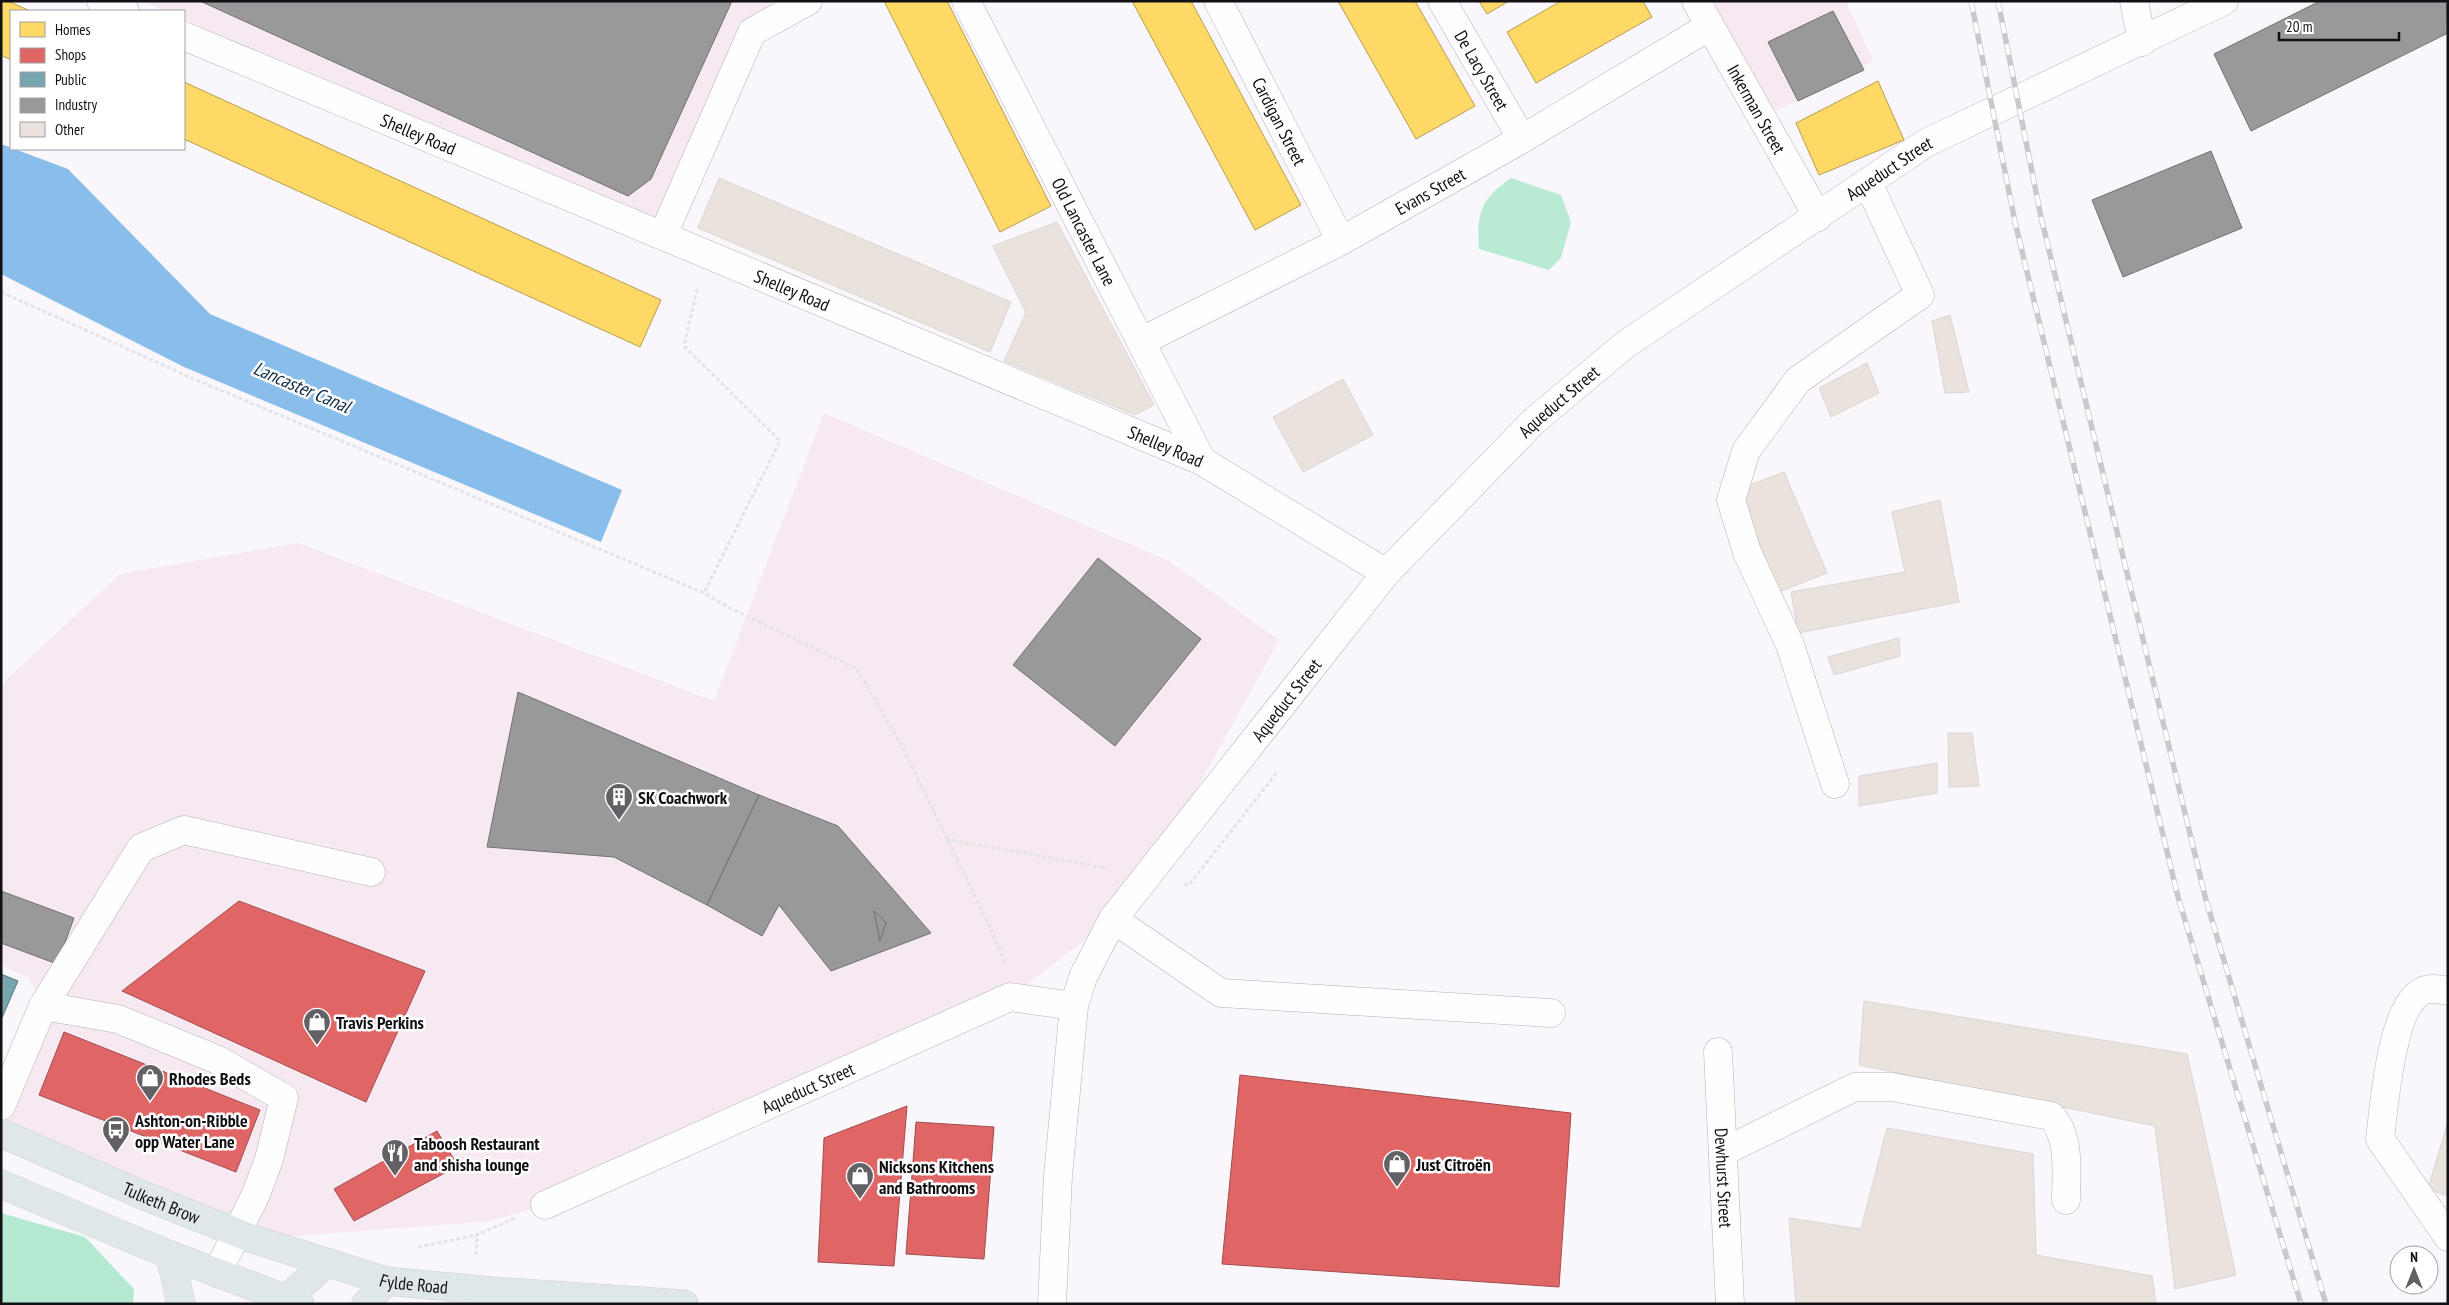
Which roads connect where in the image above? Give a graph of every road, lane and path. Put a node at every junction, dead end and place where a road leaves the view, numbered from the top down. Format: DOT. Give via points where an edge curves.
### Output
graph roads {
  1 [pos="101,1"];
  2 [pos="808,1"];
  3 [pos="966,1"];
  4 [pos="1218,1"];
  5 [pos="1442,1"];
  6 [pos="1696,1"];
  7 [pos="2134,1"];
  8 [pos="2224,1"];
  9 [pos="123,10"];
  10 [pos="1710,14"];
  11 [pos="185,36"];
  12 [pos="2142,42"];
  13 [pos="1522,139"];
  14 [pos="1868,183"];
  15 [pos="1818,217"];
  16 [pos="663,235"];
  17 [pos="1341,241"];
  18 [pos="706,253"];
  19 [pos="1,292"];
  20 [pos="1142,342"];
  21 [pos="1202,460"];
  22 [pos="1386,573"];
  23 [pos="704,593"];
  24 [pos="1280,768"];
  25 [pos="1834,784"];
  26 [pos="946,839"];
  27 [pos="1117,870"];
  28 [pos="371,872"];
  29 [pos="1189,885"];
  30 [pos="1113,919"];
  31 [pos="2448,991"];
  32 [pos="1010,997"];
  33 [pos="43,1006"];
  34 [pos="1074,1006"];
  35 [pos="1551,1013"];
  36 [pos="1718,1052"];
  37 [pos="1,1106"];
  38 [pos="1,1133"];
  39 [pos="1723,1152"];
  40 [pos="1,1184"];
  41 [pos="2066,1200"];
  42 [pos="545,1205"];
  43 [pos="238,1233"];
  44 [pos="477,1235"];
  45 [pos="2448,1237"];
  46 [pos="170,1255"];
  47 [pos="327,1262"];
  48 [pos="217,1273"];
  49 [pos="386,1281"];
  50 [pos="289,1302"];
  51 [pos="181,1304"];
  52 [pos="366,1304"];
  53 [pos="684,1304"];
  54 [pos="1052,1304"];
  55 [pos="1730,1304"];
  1 -- 9 [label="street"];
  2 -- 16 [label="street" via="752,32"];
  3 -- 20 [label="street, Old Lancaster Lane"];
  4 -- 17 [label="street, Cardigan Street"];
  5 -- 13 [label="street, De Lacy Street"];
  6 -- 10 [label="street, Inkerman Street"];
  7 -- 12 [label="street"];
  8 -- 12 [label="street, Aqueduct Street"];
  10 -- 13 [label="street, Evans Street"];
  10 -- 15 [label="street, Inkerman Street"];
  11 -- 16 [label="street, Shelley Road"];
  12 -- 14 [label="street, Aqueduct Street" via="1926,143"];
  13 -- 17 [label="street, Evans Street"];
  14 -- 15 [label="street, Aqueduct Street"];
  14 -- 25 [label="street" via="1920,295 1798,380 1746,450 1730,500 1748,552 1790,645"];
  15 -- 22 [label="street, Aqueduct Street" via="1626,344 1534,421"];
  16 -- 18 [label="street, Shelley Road"];
  17 -- 20 [label="street, Evans Street"];
  18 -- 21 [label="street, Shelley Road"];
  18 -- 23 [label="path" via="684,346 780,440"];
  19 -- 23 [label="path" via="194,379"];
  20 -- 21 [label="street, Old Lancaster Lane"];
  21 -- 22 [label="street, Shelley Road"];
  22 -- 30 [label="street, Aqueduct Street"];
  23 -- 26 [label="path" via="732,610 857,669 903,748"];
  24 -- 29 [label="path"];
  26 -- 27 [label="path"];
  26 -- 32 [label="path" via="1005,961"];
  28 -- 33 [label="street" via="184,830 141,848"];
  30 -- 34 [label="street, Aqueduct Street" via="1084,977"];
  30 -- 35 [label="street" via="1221,993"];
  31 -- 45 [label="street" via="2423,991 2408,1006 2398,1025 2380,1139"];
  32 -- 34 [label="street"];
  32 -- 42 [label="street, Aqueduct Street"];
  33 -- 37 [label="street"];
  33 -- 43 [label="street" via="118,1019 218,1060 284,1098 269,1159"];
  34 -- 54 [label="street, Aqueduct Street" via="1058,1176"];
  36 -- 39 [label="street, Dewhurst Street"];
  38 -- 43 [label="main road, Tulketh Brow" via="147,1198"];
  39 -- 41 [label="street" via="1855,1087 1892,1087 2051,1116 2062,1134"];
  39 -- 55 [label="street, Dewhurst Street"];
  40 -- 46 [label="main road"];
  42 -- 44 [label="path"];
  43 -- 47 [label="main road, Tulketh Brow"];
  43 -- 48 [label="street"];
  46 -- 48 [label="main road"];
  46 -- 51 [label="main road"];
  47 -- 49 [label="main road, Fylde Road"];
  47 -- 50 [label="main road"];
  48 -- 50 [label="main road"];
  49 -- 52 [label="main road"];
  49 -- 53 [label="main road, Fylde Road"];
}
